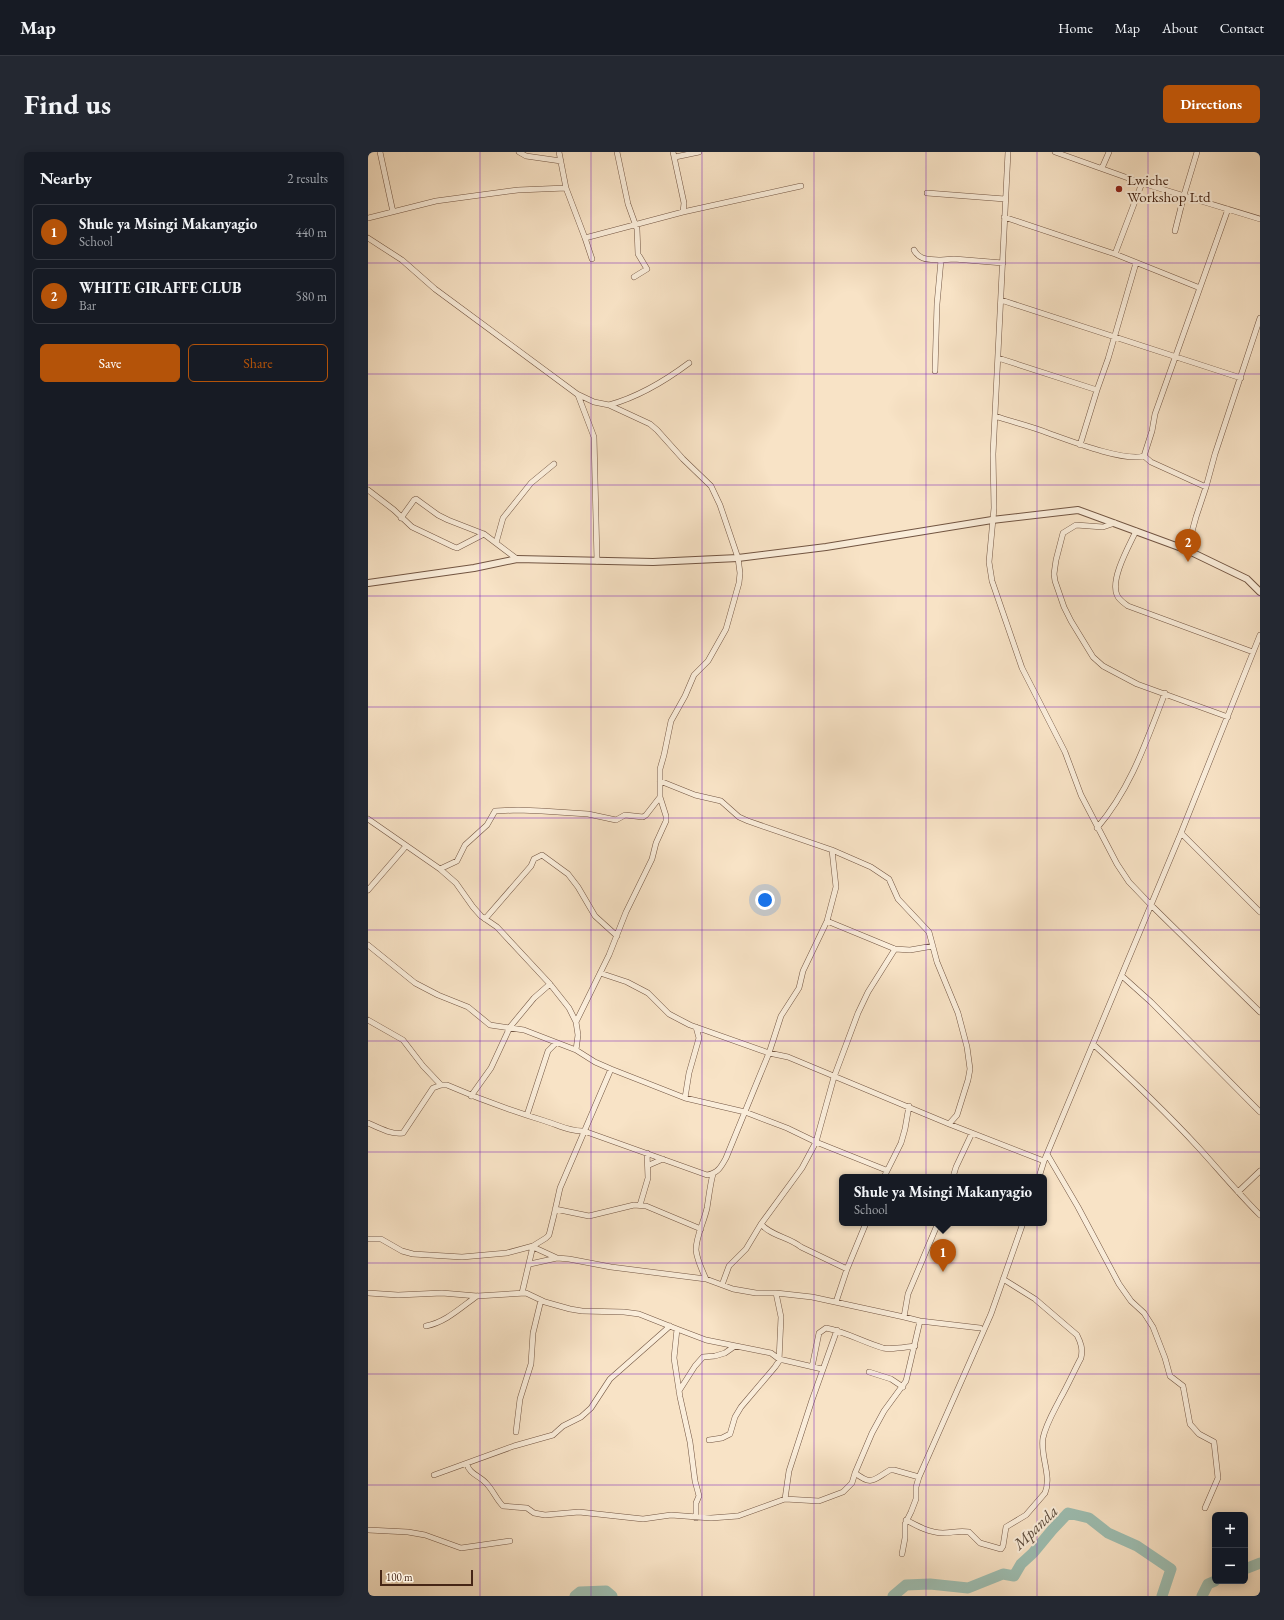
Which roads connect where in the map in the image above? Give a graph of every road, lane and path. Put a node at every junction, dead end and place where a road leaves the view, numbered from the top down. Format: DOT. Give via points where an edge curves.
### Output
graph roads {
  1 [pos="380,152"];
  2 [pos="519,152"];
  3 [pos="559,152"];
  4 [pos="617,152"];
  5 [pos="698,152"];
  6 [pos="1008,152"];
  7 [pos="1055,152"];
  8 [pos="1109,152"];
  9 [pos="1197,152"];
  10 [pos="674,155"];
  11 [pos="561,162"];
  12 [pos="1102,168"];
  13 [pos="1142,183"];
  14 [pos="801,186"];
  15 [pos="566,188"];
  16 [pos="927,193"];
  17 [pos="1184,195"];
  18 [pos="1005,199"];
  19 [pos="1228,209"];
  20 [pos="394,212"];
  21 [pos="684,212"];
  22 [pos="1004,217"];
  23 [pos="368,218"];
  24 [pos="1260,219"];
  25 [pos="635,224"];
  26 [pos="1175,231"];
  27 [pos="368,238"];
  28 [pos="585,238"];
  29 [pos="914,250"];
  30 [pos="1115,254"];
  31 [pos="592,259"];
  32 [pos="940,260"];
  33 [pos="1003,263"];
  34 [pos="1136,263"];
  35 [pos="634,277"];
  36 [pos="1200,288"];
  37 [pos="1001,300"];
  38 [pos="1260,318"];
  39 [pos="1114,336"];
  40 [pos="1257,336"];
  41 [pos="1176,356"];
  42 [pos="998,358"];
  43 [pos="689,362"];
  44 [pos="935,371"];
  45 [pos="1241,378"];
  46 [pos="1097,390"];
  47 [pos="577,394"];
  48 [pos="608,405"];
  49 [pos="995,416"];
  50 [pos="1080,445"];
  51 [pos="1144,456"];
  52 [pos="554,464"];
  53 [pos="1206,487"];
  54 [pos="368,490"];
  55 [pos="401,518"];
  56 [pos="992,520"];
  57 [pos="1115,523"];
  58 [pos="1136,531"];
  59 [pos="484,534"];
  60 [pos="496,543"];
  61 [pos="1187,550"];
  62 [pos="738,558"];
  63 [pos="517,559"];
  64 [pos="596,560"];
  65 [pos="368,583"];
  66 [pos="1260,592"];
  67 [pos="1260,635"];
  68 [pos="1253,652"];
  69 [pos="1164,694"];
  70 [pos="1228,717"];
  71 [pos="660,781"];
  72 [pos="660,797"];
  73 [pos="368,819"];
  74 [pos="1097,828"];
  75 [pos="1181,833"];
  76 [pos="406,846"];
  77 [pos="832,850"];
  78 [pos="440,870"];
  79 [pos="368,890"];
  80 [pos="1151,905"];
  81 [pos="1260,912"];
  82 [pos="485,919"];
  83 [pos="827,921"];
  84 [pos="617,936"];
  85 [pos="368,945"];
  86 [pos="933,946"];
  87 [pos="895,949"];
  88 [pos="600,973"];
  89 [pos="1122,976"];
  90 [pos="550,984"];
  91 [pos="1260,1012"];
  92 [pos="368,1020"];
  93 [pos="576,1022"];
  94 [pos="510,1027"];
  95 [pos="696,1027"];
  96 [pos="556,1043"];
  97 [pos="1093,1044"];
  98 [pos="576,1050"];
  99 [pos="769,1053"];
  100 [pos="611,1069"];
  101 [pos="834,1077"];
  102 [pos="441,1085"];
  103 [pos="471,1096"];
  104 [pos="684,1098"];
  105 [pos="908,1106"];
  106 [pos="745,1112"];
  107 [pos="1260,1112"];
  108 [pos="527,1115"];
  109 [pos="368,1123"];
  110 [pos="948,1124"];
  111 [pos="584,1131"];
  112 [pos="972,1133"];
  113 [pos="816,1142"];
  114 [pos="647,1153"];
  115 [pos="1047,1154"];
  116 [pos="663,1159"];
  117 [pos="1044,1161"];
  118 [pos="649,1165"];
  119 [pos="886,1170"];
  120 [pos="1260,1171"];
  121 [pos="713,1174"];
  122 [pos="885,1174"];
  123 [pos="953,1174"];
  124 [pos="1040,1174"];
  125 [pos="1238,1192"];
  126 [pos="640,1205"];
  127 [pos="556,1209"];
  128 [pos="1260,1215"];
  129 [pos="761,1224"];
  130 [pos="865,1226"];
  131 [pos="937,1226"];
  132 [pos="1022,1226"];
  133 [pos="701,1229"];
  134 [pos="368,1239"];
  135 [pos="533,1247"];
  136 [pos="557,1258"];
  137 [pos="530,1264"];
  138 [pos="848,1269"];
  139 [pos="1003,1278"];
  140 [pos="706,1280"];
  141 [pos="722,1285"];
  142 [pos="368,1293"];
  143 [pos="522,1293"];
  144 [pos="776,1293"];
  145 [pos="477,1296"];
  146 [pos="541,1300"];
  147 [pos="836,1302"];
  148 [pos="904,1317"];
  149 [pos="920,1322"];
  150 [pos="426,1326"];
  151 [pos="670,1326"];
  152 [pos="980,1328"];
  153 [pos="677,1329"];
  154 [pos="837,1330"];
  155 [pos="735,1346"];
  156 [pos="915,1346"];
  157 [pos="779,1359"];
  158 [pos="812,1367"];
  159 [pos="822,1369"];
  160 [pos="869,1372"];
  161 [pos="903,1387"];
  162 [pos="680,1391"];
  163 [pos="516,1432"];
  164 [pos="709,1440"];
  165 [pos="467,1464"];
  166 [pos="855,1473"];
  167 [pos="434,1475"];
  168 [pos="919,1477"];
  169 [pos="785,1499"];
  170 [pos="1205,1508"];
  171 [pos="696,1518"];
  172 [pos="906,1520"];
  173 [pos="368,1530"];
  174 [pos="510,1541"];
  175 [pos="902,1554"];
  1 -- 20 [label="street"];
  2 -- 11 [label="street" via="526,156"];
  3 -- 11 [label="street"];
  4 -- 25 [label="street"];
  5 -- 10 [label="street"];
  6 -- 18 [label="street"];
  7 -- 12 [label="street"];
  8 -- 12 [label="street"];
  9 -- 17 [label="street"];
  10 -- 21 [label="street"];
  11 -- 15 [label="street"];
  12 -- 13 [label="street"];
  13 -- 17 [label="street"];
  13 -- 30 [label="street"];
  14 -- 21 [label="street"];
  15 -- 20 [label="street" via="483,194 436,201"];
  15 -- 28 [label="street"];
  16 -- 18 [label="street"];
  17 -- 19 [label="street"];
  17 -- 26 [label="street"];
  18 -- 22 [label="street"];
  19 -- 24 [label="street"];
  19 -- 36 [label="street"];
  20 -- 23 [label="street"];
  21 -- 25 [label="street"];
  22 -- 30 [label="street"];
  22 -- 33 [label="street"];
  25 -- 28 [label="street"];
  25 -- 35 [label="street" via="638,254 647,268"];
  27 -- 47 [label="street" via="402,260 435,289"];
  28 -- 31 [label="street"];
  29 -- 32 [label="street" via="917,256 923,259"];
  30 -- 34 [label="street"];
  32 -- 33 [label="street"];
  32 -- 44 [label="street"];
  33 -- 37 [label="street"];
  34 -- 36 [label="street"];
  34 -- 39 [label="street"];
  36 -- 41 [label="street"];
  37 -- 39 [label="street"];
  37 -- 42 [label="street"];
  38 -- 40 [label="street"];
  39 -- 41 [label="street"];
  39 -- 46 [label="street"];
  40 -- 45 [label="street"];
  41 -- 45 [label="street"];
  41 -- 51 [label="street" via="1155,414"];
  42 -- 46 [label="street"];
  42 -- 49 [label="street"];
  43 -- 48 [label="street" via="641,393 623,402"];
  45 -- 53 [label="street"];
  46 -- 50 [label="street"];
  47 -- 48 [label="street"];
  47 -- 64 [label="street" via="594,437"];
  48 -- 62 [label="street" via="650,424 711,486"];
  49 -- 50 [label="street"];
  49 -- 56 [label="street"];
  50 -- 51 [label="street" via="1118,454"];
  51 -- 53 [label="street" via="1151,462"];
  52 -- 60 [label="street" via="531,483 503,518"];
  53 -- 61 [label="street"];
  54 -- 55 [label="street"];
  55 -- 59 [label="street" via="412,527 456,548"];
  55 -- 59 [label="street" via="416,499 443,518"];
  56 -- 57 [label="street" via="1078,510"];
  56 -- 62 [label="street" via="875,540"];
  56 -- 74 [label="street" via="988,562 1016,655 1065,752"];
  57 -- 58 [label="street"];
  57 -- 69 [label="street" via="1105,527 1076,525 1065,531 1056,560 1055,581 1071,621 1093,656 1103,666 1121,676"];
  58 -- 61 [label="street"];
  58 -- 68 [label="street" via="1115,581 1120,599 1128,606"];
  59 -- 60 [label="street"];
  60 -- 63 [label="street"];
  61 -- 66 [label="street" via="1247,580"];
  62 -- 64 [label="street" via="653,562"];
  62 -- 71 [label="street" via="739,583 726,628 708,661 694,674 671,721 660,769"];
  63 -- 64 [label="street"];
  63 -- 65 [label="street" via="474,568"];
  67 -- 68 [label="street"];
  68 -- 70 [label="street"];
  69 -- 70 [label="street"];
  69 -- 74 [label="street" via="1126,786 1112,810"];
  70 -- 75 [label="street"];
  71 -- 72 [label="street"];
  71 -- 77 [label="street" via="695,795 721,801 739,817 748,821"];
  72 -- 78 [label="street" via="643,817 625,815 616,820 588,814 496,811 487,825 465,845 457,860"];
  72 -- 84 [label="street" via="666,820 652,860"];
  73 -- 76 [label="street"];
  74 -- 80 [label="street" via="1124,875"];
  75 -- 80 [label="street"];
  75 -- 81 [label="street"];
  76 -- 78 [label="street"];
  76 -- 79 [label="street"];
  77 -- 83 [label="street" via="836,887"];
  77 -- 86 [label="street" via="871,867 889,879 898,899 929,932"];
  78 -- 82 [label="street" via="456,883"];
  80 -- 89 [label="street"];
  80 -- 91 [label="street"];
  82 -- 84 [label="street" via="528,871 534,859 542,855 568,874 595,916"];
  82 -- 90 [label="street" via="497,927"];
  83 -- 87 [label="street"];
  83 -- 99 [label="street" via="803,971 799,988 781,1016"];
  84 -- 88 [label="street"];
  85 -- 94 [label="street" via="415,983 468,1007 490,1024"];
  86 -- 87 [label="street" via="910,950"];
  86 -- 110 [label="street" via="958,1013 970,1069 957,1115"];
  87 -- 101 [label="street" via="868,992"];
  88 -- 93 [label="street"];
  88 -- 95 [label="street" via="627,982 648,993 669,1014"];
  89 -- 97 [label="street"];
  89 -- 107 [label="street"];
  90 -- 93 [label="street" via="569,1008"];
  90 -- 94 [label="street" via="534,998"];
  92 -- 102 [label="street" via="403,1040"];
  93 -- 98 [label="street"];
  94 -- 96 [label="street"];
  94 -- 103 [label="street" via="491,1068"];
  95 -- 99 [label="street"];
  95 -- 104 [label="street" via="699,1038"];
  96 -- 98 [label="street"];
  96 -- 108 [label="street" via="548,1051"];
  97 -- 115 [label="street"];
  97 -- 125 [label="street" via="1198,1146"];
  98 -- 100 [label="street"];
  99 -- 101 [label="street" via="788,1057"];
  99 -- 106 [label="street"];
  100 -- 104 [label="street"];
  100 -- 111 [label="street"];
  101 -- 105 [label="street"];
  101 -- 113 [label="street"];
  102 -- 103 [label="street" via="447,1085"];
  102 -- 109 [label="street" via="433,1088 403,1133 382,1130"];
  103 -- 108 [label="street"];
  104 -- 106 [label="street"];
  105 -- 110 [label="street"];
  105 -- 119 [label="street" via="901,1143"];
  106 -- 113 [label="street"];
  106 -- 121 [label="street" via="726,1158 719,1170"];
  108 -- 111 [label="street"];
  110 -- 112 [label="street"];
  111 -- 114 [label="street"];
  111 -- 127 [label="street" via="560,1188"];
  112 -- 117 [label="street"];
  112 -- 123 [label="street"];
  113 -- 119 [label="street"];
  113 -- 129 [label="street" via="802,1168"];
  114 -- 116 [label="street"];
  114 -- 118 [label="street"];
  115 -- 117 [label="street"];
  115 -- 170 [label="street" via="1119,1284 1153,1327 1170,1376 1183,1386 1190,1424 1199,1434 1214,1442 1218,1478"];
  116 -- 118 [label="street"];
  116 -- 121 [label="street"];
  117 -- 124 [label="street"];
  118 -- 126 [label="street"];
  119 -- 122 [label="street"];
  120 -- 125 [label="street"];
  121 -- 133 [label="street"];
  125 -- 128 [label="street"];
  126 -- 127 [label="street" via="589,1216"];
  126 -- 133 [label="street"];
  127 -- 135 [label="street" via="549,1235"];
  129 -- 138 [label="street" via="770,1232"];
  129 -- 141 [label="street" via="746,1249 729,1266"];
  130 -- 138 [label="street"];
  131 -- 148 [label="street" via="908,1294"];
  132 -- 139 [label="street"];
  133 -- 140 [label="street" via="697,1254"];
  134 -- 135 [label="street" via="381,1239 413,1254 436,1256 462,1257"];
  135 -- 136 [label="street"];
  135 -- 137 [label="street"];
  136 -- 137 [label="street"];
  136 -- 140 [label="street"];
  137 -- 143 [label="street"];
  138 -- 147 [label="street"];
  139 -- 168 [label="street" via="991,1314"];
  139 -- 172 [label="street" via="1035,1299 1078,1335 1081,1342 1081,1358 1043,1438 1046,1493 1026,1515 1006,1527 1001,1549 980,1543 969,1532 942,1533 923,1529"];
  140 -- 141 [label="street"];
  141 -- 144 [label="street" via="756,1293"];
  142 -- 145 [label="street" via="398,1295 442,1292"];
  143 -- 145 [label="street"];
  143 -- 146 [label="street"];
  144 -- 147 [label="street"];
  144 -- 157 [label="street" via="781,1317"];
  145 -- 150 [label="street" via="444,1320"];
  146 -- 151 [label="street" via="582,1311 639,1314"];
  146 -- 163 [label="street" via="533,1333 531,1364 520,1399"];
  147 -- 148 [label="street"];
  148 -- 149 [label="street"];
  149 -- 152 [label="street"];
  149 -- 156 [label="street"];
  151 -- 153 [label="street"];
  151 -- 165 [label="street" via="610,1379 591,1408 581,1416 551,1436 514,1446"];
  153 -- 155 [label="street" via="706,1340"];
  153 -- 162 [label="street" via="674,1358"];
  154 -- 156 [label="street" via="883,1348"];
  154 -- 158 [label="street" via="826,1328 819,1333"];
  154 -- 159 [label="street"];
  155 -- 157 [label="street" via="771,1352"];
  155 -- 162 [label="street" via="715,1356 703,1357"];
  156 -- 161 [label="street"];
  157 -- 158 [label="street"];
  157 -- 164 [label="street" via="734,1417 730,1434"];
  158 -- 159 [label="street"];
  159 -- 169 [label="street" via="789,1472"];
  160 -- 161 [label="street" via="891,1379"];
  161 -- 166 [label="street" via="884,1411"];
  162 -- 171 [label="street" via="699,1496 696,1503"];
  165 -- 167 [label="street"];
  165 -- 171 [label="street" via="472,1472 486,1483 503,1506 527,1508 534,1513 545,1515 579,1512 643,1519 671,1515"];
  166 -- 168 [label="street" via="868,1481 894,1470"];
  166 -- 169 [label="street" via="850,1486 830,1497 812,1501"];
  168 -- 172 [label="street" via="916,1499"];
  169 -- 171 [label="street" via="738,1516"];
  172 -- 175 [label="street"];
  173 -- 174 [label="street" via="425,1535 461,1548"];
}
